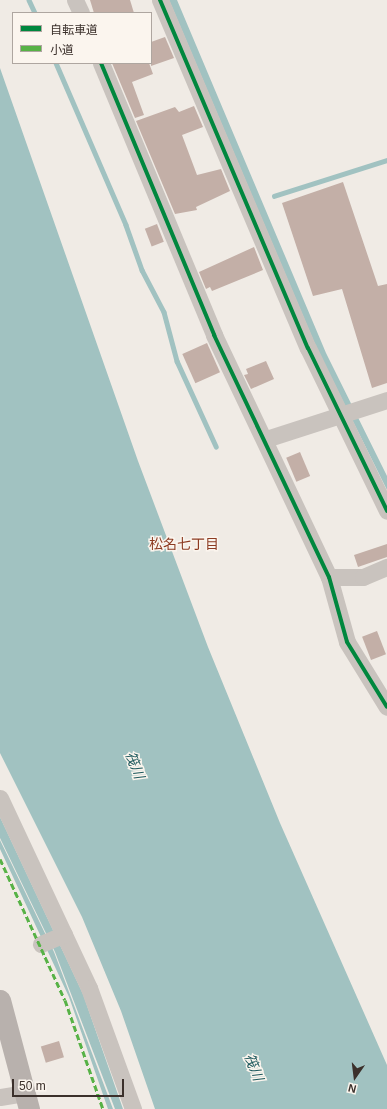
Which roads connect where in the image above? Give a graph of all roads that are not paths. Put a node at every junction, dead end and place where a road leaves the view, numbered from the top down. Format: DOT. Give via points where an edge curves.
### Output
graph roads {
  1 [pos="76,0"];
  2 [pos="160,0"];
  3 [pos="81,12"];
  4 [pos="101,64"];
  5 [pos="387,400"];
  6 [pos="347,412"];
  7 [pos="266,440"];
  8 [pos="387,511"];
  9 [pos="387,567"];
  10 [pos="329,577"];
  11 [pos="387,707"];
  12 [pos="0,798"];
  13 [pos="62,935"];
  14 [pos="42,943"];
  15 [pos="0,1000"];
  16 [pos="0,1097"];
  17 [pos="28,1101"];
  18 [pos="133,1109"];
  1 -- 3 [label="street"];
  2 -- 6 [label="street" via="251,219"];
  4 -- 7 [label="street" via="169,233"];
  5 -- 6 [label="street"];
  6 -- 7 [label="street"];
  6 -- 8 [label="street"];
  7 -- 10 [label="street"];
  9 -- 10 [label="street" via="363,577"];
  10 -- 11 [label="street" via="347,642"];
  12 -- 13 [label="street"];
  13 -- 14 [label="street"];
  13 -- 18 [label="street" via="89,988"];
  15 -- 17 [label="main road"];
  16 -- 17 [label="street"];
}
